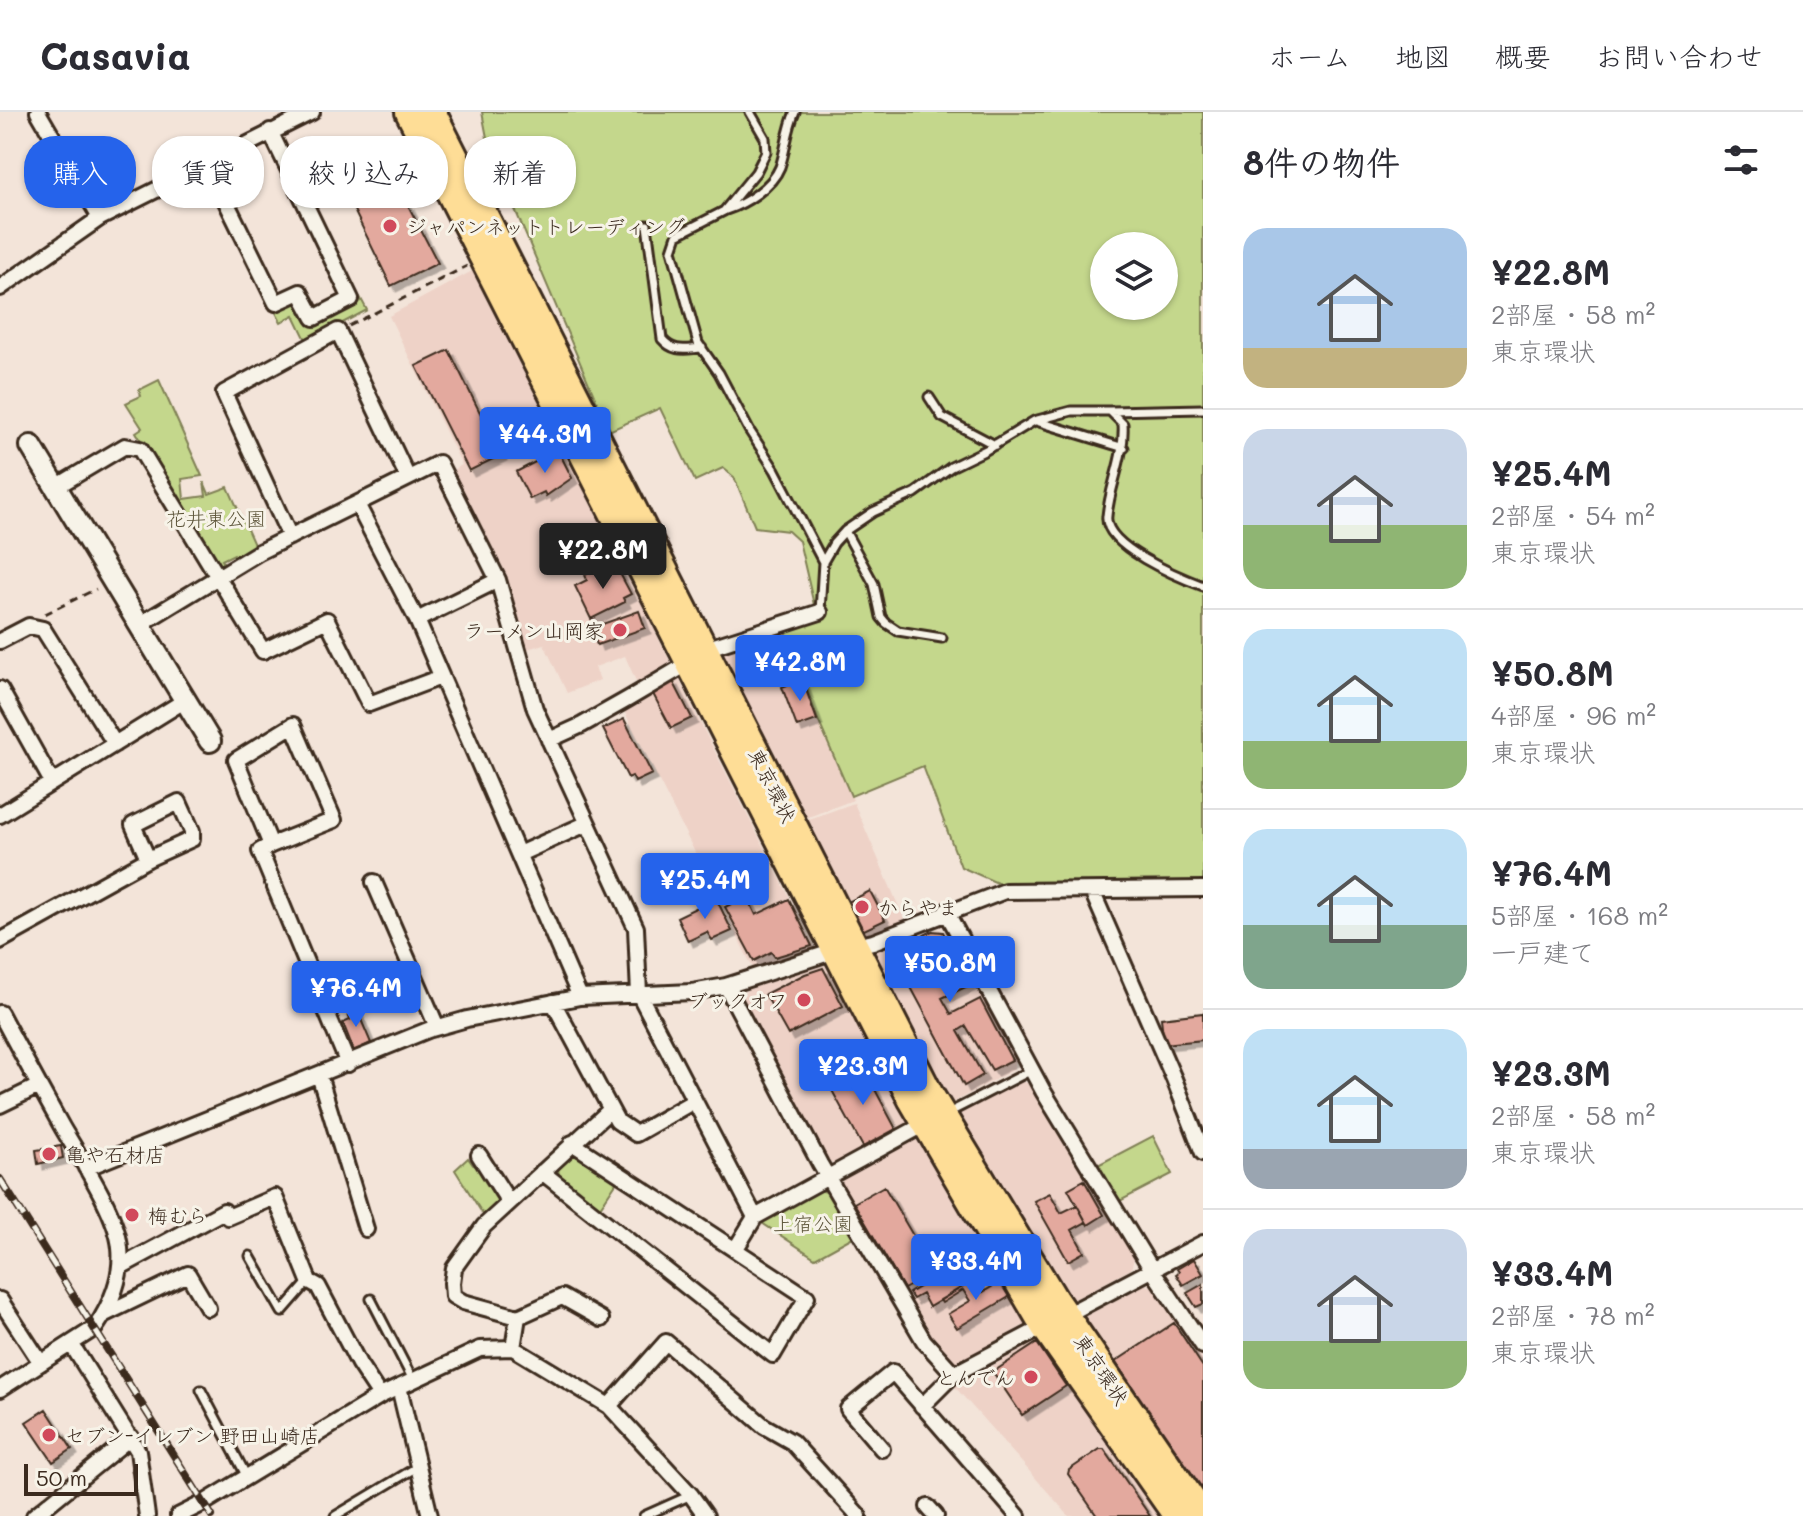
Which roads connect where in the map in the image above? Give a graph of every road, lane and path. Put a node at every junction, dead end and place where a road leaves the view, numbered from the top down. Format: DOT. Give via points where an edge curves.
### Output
graph roads {
  1 [pos="38,112"];
  2 [pos="312,112"];
  3 [pos="409,112"];
  4 [pos="432,112"];
  5 [pos="750,112"];
  6 [pos="795,112"];
  7 [pos="270,131"];
  8 [pos="261,136"];
  9 [pos="152,192"];
  10 [pos="229,208"];
  11 [pos="724,211"];
  12 [pos="100,218"];
  13 [pos="647,225"];
  14 [pos="471,264"];
  15 [pos="0,288"];
  16 [pos="364,312"];
  17 [pos="367,317"];
  18 [pos="338,331"];
  19 [pos="702,348"];
  20 [pos="929,397"];
  21 [pos="1203,409"];
  22 [pos="1110,411"];
  23 [pos="1034,421"];
  24 [pos="995,445"];
  25 [pos="31,446"];
  26 [pos="1124,448"];
  27 [pos="408,478"];
  28 [pos="56,487"];
  29 [pos="357,504"];
  30 [pos="845,531"];
  31 [pos="290,537"];
  32 [pos="823,562"];
  33 [pos="216,578"];
  34 [pos="498,580"];
  35 [pos="1203,586"];
  36 [pos="99,587"];
  37 [pos="820,612"];
  38 [pos="417,620"];
  39 [pos="139,625"];
  40 [pos="29,626"];
  41 [pos="942,638"];
  42 [pos="0,641"];
  43 [pos="695,656"];
  44 [pos="441,677"];
  45 [pos="0,689"];
  46 [pos="184,701"];
  47 [pos="549,740"];
  48 [pos="210,741"];
  49 [pos="115,744"];
  50 [pos="52,782"];
  51 [pos="0,815"];
  52 [pos="586,824"];
  53 [pos="271,845"];
  54 [pos="519,854"];
  55 [pos="148,859"];
  56 [pos="374,882"];
  57 [pos="1203,889"];
  58 [pos="1092,891"];
  59 [pos="946,911"];
  60 [pos="0,941"];
  61 [pos="845,950"];
  62 [pos="726,986"];
  63 [pos="639,994"];
  64 [pos="580,997"];
  65 [pos="553,1002"];
  66 [pos="0,1013"];
  67 [pos="437,1027"];
  68 [pos="348,1064"];
  69 [pos="1032,1070"];
  70 [pos="319,1075"];
  71 [pos="39,1086"];
  72 [pos="694,1101"];
  73 [pos="0,1105"];
  74 [pos="610,1110"];
  75 [pos="954,1110"];
  76 [pos="925,1124"];
  77 [pos="572,1143"];
  78 [pos="1203,1153"];
  79 [pos="479,1155"];
  80 [pos="86,1168"];
  81 [pos="542,1172"];
  82 [pos="828,1178"];
  83 [pos="509,1202"];
  84 [pos="755,1217"];
  85 [pos="366,1229"];
  86 [pos="1203,1243"];
  87 [pos="735,1250"];
  88 [pos="250,1256"];
  89 [pos="120,1267"];
  90 [pos="1151,1268"];
  91 [pos="309,1281"];
  92 [pos="371,1299"];
  93 [pos="0,1300"];
  94 [pos="208,1308"];
  95 [pos="105,1314"];
  96 [pos="518,1317"];
  97 [pos="601,1319"];
  98 [pos="1055,1320"];
  99 [pos="72,1345"];
  100 [pos="1203,1346"];
  101 [pos="513,1348"];
  102 [pos="41,1363"];
  103 [pos="954,1374"];
  104 [pos="413,1380"];
  105 [pos="399,1387"];
  106 [pos="0,1389"];
  107 [pos="201,1390"];
  108 [pos="380,1396"];
  109 [pos="609,1406"];
  110 [pos="922,1406"];
  111 [pos="131,1437"];
  112 [pos="882,1449"];
  113 [pos="419,1465"];
  114 [pos="246,1475"];
  115 [pos="691,1495"];
  116 [pos="34,1516"];
  117 [pos="147,1516"];
  118 [pos="178,1516"];
  119 [pos="335,1516"];
  120 [pos="430,1516"];
  121 [pos="644,1516"];
  122 [pos="706,1516"];
  123 [pos="859,1516"];
  124 [pos="1018,1516"];
  125 [pos="1177,1516"];
  126 [pos="1203,1516"];
  1 -- 12 [label="street"];
  2 -- 7 [label="street"];
  3 -- 43 [label="highway, 東京環状"];
  4 -- 43 [label="highway, 東京環状"];
  5 -- 11 [label="lane" via="765,138 766,152"];
  6 -- 11 [label="lane" via="773,179 739,206"];
  7 -- 8 [label="street"];
  7 -- 10 [label="street" via="351,299 314,318 300,292 276,303"];
  9 -- 12 [label="street"];
  11 -- 19 [label="lane" via="677,235 672,250"];
  12 -- 15 [label="street"];
  13 -- 19 [label="lane" via="662,339 670,348"];
  14 -- 17 [label="path"];
  16 -- 17 [label="path"];
  17 -- 18 [label="path"];
  18 -- 27 [label="street"];
  18 -- 31 [label="street" via="224,393"];
  19 -- 32 [label="lane"];
  20 -- 24 [label="lane" via="942,417"];
  21 -- 22 [label="lane"];
  22 -- 23 [label="lane" via="1071,411"];
  22 -- 26 [label="lane" via="1123,424"];
  23 -- 24 [label="lane"];
  23 -- 26 [label="lane"];
  24 -- 30 [label="lane"];
  25 -- 28 [label="street"];
  26 -- 35 [label="lane" via="1106,518 1108,531 1119,543"];
  27 -- 29 [label="street"];
  27 -- 34 [label="street" via="439,463"];
  28 -- 33 [label="street" via="125,446 140,449"];
  28 -- 39 [label="street"];
  29 -- 31 [label="street"];
  29 -- 38 [label="street"];
  30 -- 32 [label="lane"];
  30 -- 41 [label="lane" via="874,584 886,623 898,631"];
  31 -- 33 [label="street"];
  32 -- 37 [label="lane"];
  33 -- 39 [label="street"];
  33 -- 44 [label="street" via="263,651 327,620 369,704"];
  34 -- 38 [label="street"];
  34 -- 47 [label="street" via="529,692"];
  36 -- 40 [label="path"];
  37 -- 43 [label="street"];
  38 -- 44 [label="street"];
  39 -- 46 [label="street"];
  40 -- 42 [label="street"];
  40 -- 49 [label="street" via="43,629"];
  43 -- 47 [label="street"];
  43 -- 61 [label="highway, 東京環状"];
  44 -- 54 [label="street"];
  45 -- 50 [label="street"];
  46 -- 48 [label="street"];
  46 -- 49 [label="street"];
  47 -- 52 [label="street"];
  49 -- 50 [label="street"];
  50 -- 51 [label="street"];
  52 -- 54 [label="street"];
  52 -- 63 [label="street" via="636,928"];
  53 -- 53 [label="street" via="334,820 293,725 236,760"];
  53 -- 68 [label="street" via="260,851"];
  54 -- 64 [label="street"];
  55 -- 55 [label="street" via="192,839 179,802 133,825"];
  55 -- 60 [label="street"];
  56 -- 67 [label="street"];
  57 -- 58 [label="street"];
  58 -- 59 [label="street" via="1005,891"];
  58 -- 78 [label="street"];
  59 -- 61 [label="street"];
  59 -- 69 [label="street"];
  61 -- 62 [label="street"];
  61 -- 76 [label="highway, 東京環状"];
  61 -- 98 [label="highway, 東京環状"];
  62 -- 63 [label="street"];
  62 -- 82 [label="street"];
  63 -- 64 [label="street"];
  63 -- 72 [label="street"];
  64 -- 65 [label="street"];
  65 -- 67 [label="street"];
  65 -- 74 [label="street"];
  66 -- 71 [label="street"];
  67 -- 68 [label="street"];
  68 -- 70 [label="street"];
  69 -- 75 [label="lane"];
  69 -- 90 [label="street"];
  70 -- 80 [label="street"];
  70 -- 85 [label="street"];
  71 -- 73 [label="street"];
  71 -- 80 [label="street"];
  72 -- 74 [label="street" via="636,1134"];
  72 -- 84 [label="street"];
  74 -- 77 [label="street"];
  76 -- 82 [label="street"];
  76 -- 98 [label="highway, 東京環状"];
  77 -- 81 [label="street"];
  77 -- 87 [label="street"];
  79 -- 83 [label="street"];
  80 -- 89 [label="street" via="114,1224"];
  81 -- 83 [label="street"];
  81 -- 87 [label="street" via="773,1355 807,1297"];
  82 -- 84 [label="street"];
  82 -- 103 [label="street" via="924,1341"];
  83 -- 96 [label="street" via="454,1268 453,1296"];
  84 -- 87 [label="street"];
  86 -- 90 [label="street"];
  88 -- 91 [label="lane" via="282,1312"];
  89 -- 91 [label="street" via="224,1211 228,1217 275,1197"];
  89 -- 95 [label="street"];
  90 -- 98 [label="street"];
  90 -- 100 [label="street"];
  91 -- 108 [label="street" via="318,1286"];
  92 -- 104 [label="lane"];
  93 -- 102 [label="street"];
  94 -- 95 [label="street" via="188,1274"];
  95 -- 99 [label="street"];
  96 -- 97 [label="street" via="562,1297"];
  96 -- 101 [label="street"];
  98 -- 103 [label="street"];
  98 -- 125 [label="highway, 東京環状"];
  98 -- 126 [label="highway, 東京環状"];
  99 -- 102 [label="street"];
  99 -- 111 [label="street"];
  101 -- 104 [label="street" via="480,1349"];
  101 -- 109 [label="street"];
  102 -- 106 [label="street"];
  103 -- 110 [label="street"];
  104 -- 105 [label="street"];
  105 -- 108 [label="street"];
  105 -- 113 [label="street"];
  107 -- 114 [label="lane"];
  108 -- 114 [label="street"];
  109 -- 115 [label="street"];
  109 -- 123 [label="street" via="666,1342 764,1426 792,1442"];
  110 -- 112 [label="street" via="893,1372 848,1409"];
  110 -- 124 [label="street"];
  111 -- 116 [label="street"];
  111 -- 117 [label="street" via="141,1465"];
  113 -- 119 [label="lane"];
  113 -- 120 [label="street"];
  114 -- 118 [label="street"];
  115 -- 121 [label="lane"];
  115 -- 122 [label="street"];
}
